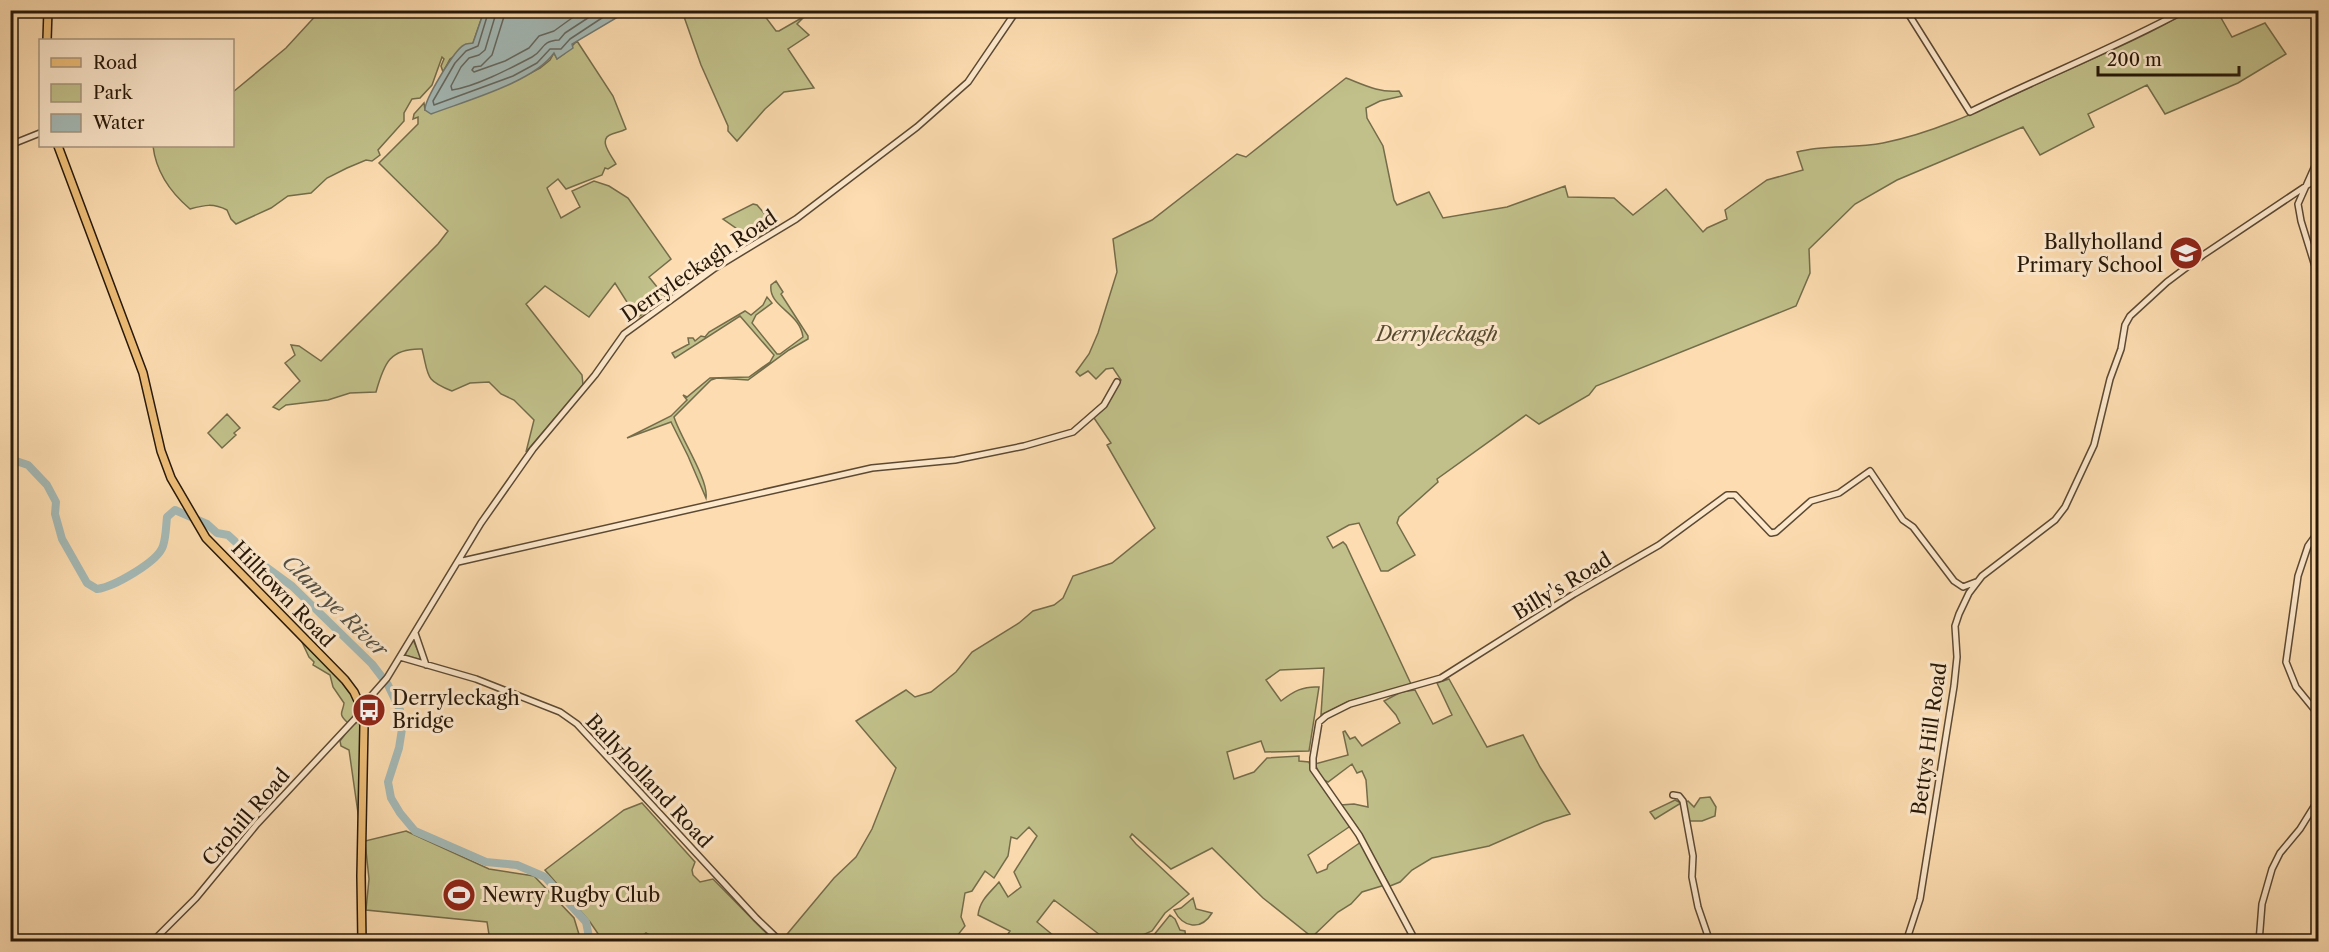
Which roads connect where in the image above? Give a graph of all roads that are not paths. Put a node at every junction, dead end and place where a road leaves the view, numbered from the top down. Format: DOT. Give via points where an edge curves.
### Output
graph roads {
  1 [pos="48,10"];
  2 [pos="1017,10"];
  3 [pos="1906,10"];
  4 [pos="2185,10"];
  5 [pos="47,39"];
  6 [pos="39,133"];
  7 [pos="10,145"];
  8 [pos="58,147"];
  9 [pos="2319,159"];
  10 [pos="2319,177"];
  11 [pos="2308,184"];
  12 [pos="2319,276"];
  13 [pos="2319,352"];
  14 [pos="2319,379"];
  15 [pos="1117,381"];
  16 [pos="2319,532"];
  17 [pos="458,562"];
  18 [pos="1976,582"];
  19 [pos="415,633"];
  20 [pos="400,657"];
  21 [pos="426,665"];
  22 [pos="360,705"];
  23 [pos="2319,714"];
  24 [pos="362,715"];
  25 [pos="1673,795"];
  26 [pos="2319,800"];
  27 [pos="152,942"];
  28 [pos="362,942"];
  29 [pos="781,942"];
  30 [pos="1416,942"];
  31 [pos="1710,942"];
  32 [pos="1906,942"];
  33 [pos="2259,942"];
  1 -- 5 [label="main road"];
  2 -- 17 [label="street, Derryleckagh Road" via="968,82 917,127 804,213 715,268 624,334 533,449"];
  3 -- 4 [label="street" via="1970,112"];
  6 -- 7 [label="street"];
  8 -- 22 [label="main road, Hilltown Road" via="143,373 171,478 206,538 345,680"];
  9 -- 11 [label="street"];
  10 -- 11 [label="street, Bettys Hill Road"];
  11 -- 12 [label="street" via="2298,204"];
  11 -- 18 [label="street, Bettys Hill Road" via="2203,255 2130,316 2094,445 2065,507 2055,520"];
  13 -- 14 [label="street"];
  15 -- 17 [label="street" via="1104,405 1073,432 1024,446 955,460 872,468"];
  16 -- 23 [label="street" via="2308,546 2298,576 2286,662 2296,687"];
  17 -- 19 [label="street, Derryleckagh Road"];
  18 -- 30 [label="street, Billy's Road" via="1962,587 1954,581 1913,527 1903,520 1870,471 1839,493 1811,501 1772,534 1735,495 1727,495 1659,545 1441,678 1350,704 1326,716 1318,722 1313,769 1359,835"];
  18 -- 32 [label="street, Bettys Hill Road" via="1955,626 1954,686 1920,899"];
  19 -- 20 [label="street, Derryleckagh Road"];
  19 -- 21 [label="street"];
  20 -- 21 [label="street, Ballyholland Road"];
  20 -- 22 [label="street, Derryleckagh Road" via="377,691"];
  21 -- 29 [label="street, Ballyholland Road" via="476,679 560,712 577,724"];
  22 -- 24 [label="main road, Hilltown Road"];
  24 -- 27 [label="street, Crohill Road" via="306,771 196,898"];
  24 -- 28 [label="main road, Hilltown Road"];
  25 -- 31 [label="street" via="1683,801 1693,856 1692,877"];
  26 -- 33 [label="street" via="2272,869 2262,904"];
}
